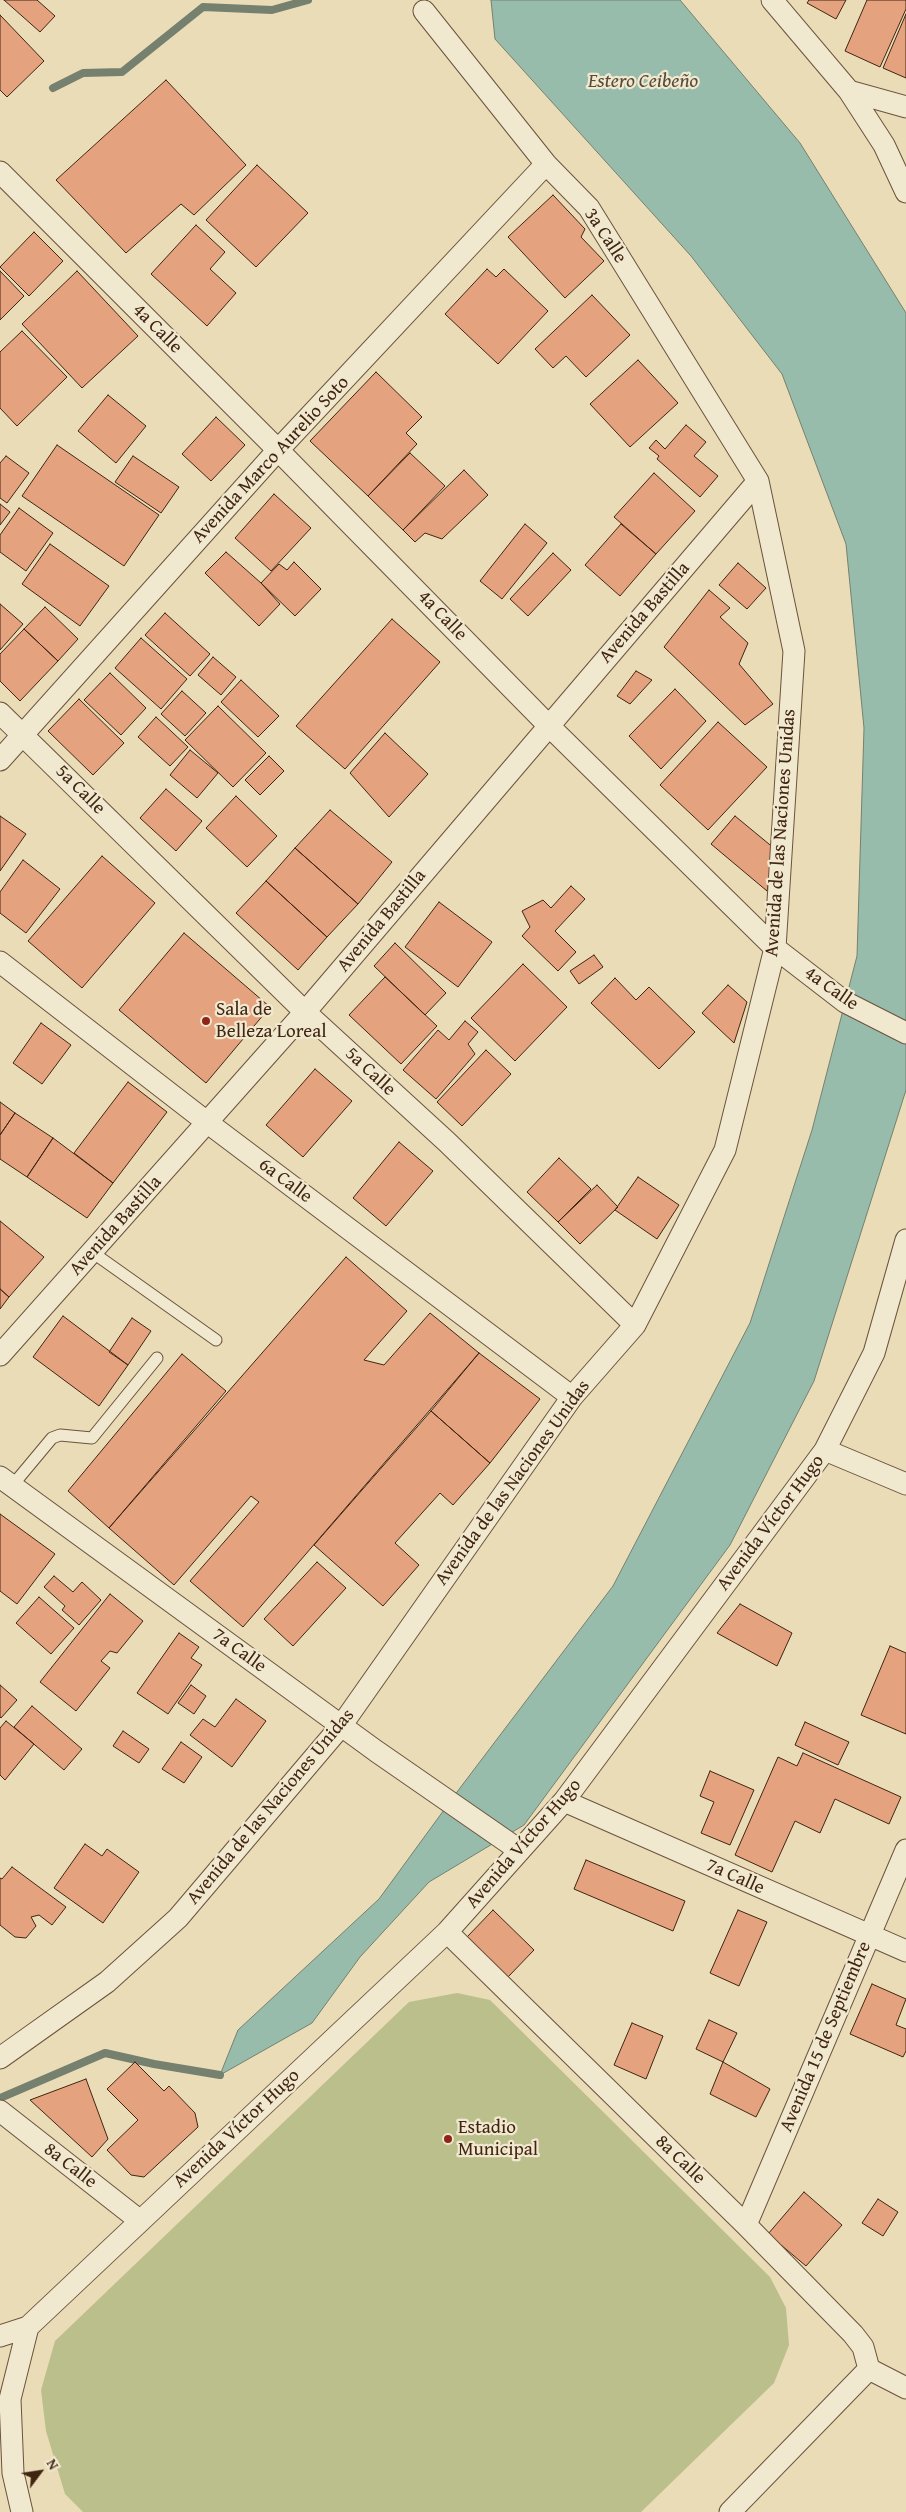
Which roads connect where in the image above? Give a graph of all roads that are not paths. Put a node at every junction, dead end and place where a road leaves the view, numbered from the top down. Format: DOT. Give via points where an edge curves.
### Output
graph roads {
  1 [pos="773,0"];
  2 [pos="424,11"];
  3 [pos="849,91"];
  4 [pos="906,107"];
  5 [pos="546,164"];
  6 [pos="0,174"];
  7 [pos="906,192"];
  8 [pos="278,450"];
  9 [pos="758,481"];
  10 [pos="0,713"];
  11 [pos="548,725"];
  12 [pos="22,734"];
  13 [pos="0,760"];
  14 [pos="775,948"];
  15 [pos="0,962"];
  16 [pos="305,1012"];
  17 [pos="906,1033"];
  18 [pos="208,1123"];
  19 [pos="906,1240"];
  20 [pos="92,1252"];
  21 [pos="635,1325"];
  22 [pos="216,1340"];
  23 [pos="0,1355"];
  24 [pos="157,1358"];
  25 [pos="572,1397"];
  26 [pos="826,1450"];
  27 [pos="6,1482"];
  28 [pos="906,1484"];
  29 [pos="341,1726"];
  30 [pos="564,1801"];
  31 [pos="519,1850"];
  32 [pos="906,1850"];
  33 [pos="447,1932"];
  34 [pos="869,1936"];
  35 [pos="906,1951"];
  36 [pos="0,2058"];
  37 [pos="0,2111"];
  38 [pos="140,2220"];
  39 [pos="746,2225"];
  40 [pos="28,2327"];
  41 [pos="0,2336"];
  42 [pos="869,2369"];
  43 [pos="906,2388"];
  44 [pos="22,2512"];
  45 [pos="730,2512"];
  1 -- 3 [label="street"];
  2 -- 5 [label="street, 3a Calle"];
  3 -- 4 [label="street"];
  3 -- 7 [label="street" via="884,145"];
  5 -- 8 [label="street, Avenida Marco Aurelio Soto"];
  5 -- 9 [label="street, 3a Calle" via="589,208"];
  6 -- 8 [label="street, 4a Calle"];
  8 -- 11 [label="street, 4a Calle"];
  8 -- 12 [label="street, Avenida Marco Aurelio Soto"];
  9 -- 11 [label="street, Avenida Bastilla"];
  9 -- 14 [label="street, Avenida de las Naciones Unidas" via="794,650"];
  10 -- 12 [label="street, 5a Calle"];
  11 -- 14 [label="street, 4a Calle"];
  11 -- 16 [label="street, Avenida Bastilla"];
  12 -- 13 [label="street, Avenida Marco Aurelio Soto"];
  12 -- 16 [label="street, 5a Calle"];
  14 -- 17 [label="street, 4a Calle" via="845,1002"];
  14 -- 21 [label="street, Avenida de las Naciones Unidas" via="725,1150"];
  15 -- 18 [label="street, 6a Calle"];
  16 -- 18 [label="street, Avenida Bastilla"];
  16 -- 21 [label="street, 5a Calle" via="447,1142"];
  18 -- 20 [label="street, Avenida Bastilla"];
  18 -- 25 [label="street, 6a Calle"];
  19 -- 26 [label="street, Avenida Víctor Hugo" via="874,1353"];
  20 -- 22 [label="lane"];
  20 -- 23 [label="street, Avenida Bastilla"];
  21 -- 25 [label="street, Avenida de las Naciones Unidas"];
  24 -- 27 [label="lane" via="92,1438 60,1435 52,1438"];
  25 -- 29 [label="street, Avenida de las Naciones Unidas"];
  26 -- 28 [label="street"];
  26 -- 30 [label="street, Avenida Víctor Hugo"];
  27 -- 29 [label="street, 7a Calle"];
  29 -- 31 [label="street, 7a Calle"];
  29 -- 36 [label="street, Avenida de las Naciones Unidas" via="178,1918 107,1982"];
  30 -- 31 [label="street, Avenida Víctor Hugo"];
  30 -- 34 [label="street, 7a Calle"];
  31 -- 33 [label="street, Avenida Víctor Hugo"];
  32 -- 34 [label="street, Avenida 15 de Septiembre"];
  33 -- 38 [label="street, Avenida Víctor Hugo"];
  33 -- 39 [label="street, 8a Calle"];
  34 -- 35 [label="street, 7a Calle"];
  34 -- 39 [label="street, Avenida 15 de Septiembre"];
  37 -- 38 [label="street, 8a Calle"];
  38 -- 40 [label="street, Avenida Víctor Hugo"];
  39 -- 42 [label="street, 8a Calle" via="853,2334 863,2347"];
  40 -- 41 [label="street, Avenida Víctor Hugo"];
  40 -- 44 [label="street" via="10,2399 13,2473"];
  42 -- 43 [label="street"];
  42 -- 45 [label="street"];
}
